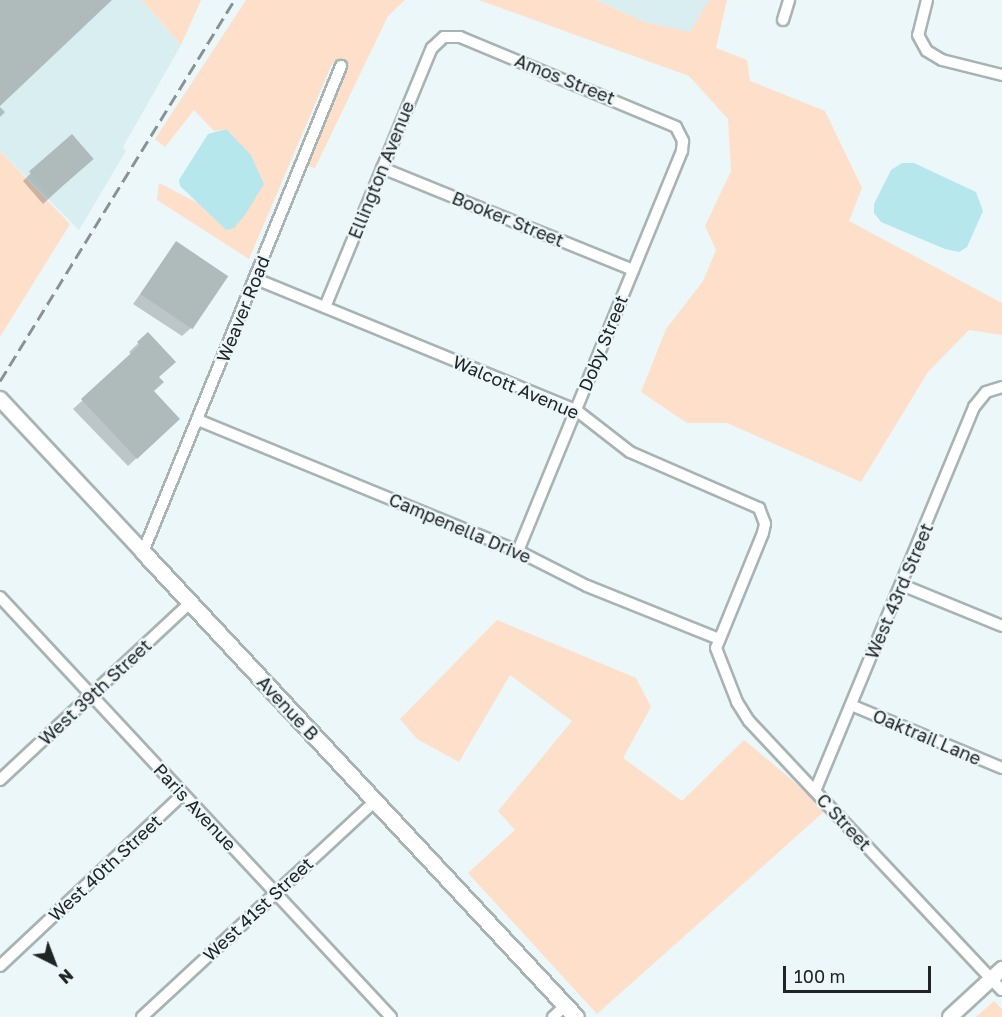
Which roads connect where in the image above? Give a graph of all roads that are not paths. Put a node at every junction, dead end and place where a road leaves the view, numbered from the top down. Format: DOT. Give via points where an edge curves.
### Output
graph roads {
  1 [pos="789,0"];
  2 [pos="927,0"];
  3 [pos="783,20"];
  4 [pos="444,38"];
  5 [pos="341,66"];
  6 [pos="1002,75"];
  7 [pos="681,134"];
  8 [pos="382,168"];
  9 [pos="633,270"];
  10 [pos="256,279"];
  11 [pos="325,307"];
  12 [pos="1002,387"];
  13 [pos="0,399"];
  14 [pos="576,410"];
  15 [pos="198,420"];
  16 [pos="518,551"];
  17 [pos="143,552"];
  18 [pos="902,585"];
  19 [pos="0,597"];
  20 [pos="190,603"];
  21 [pos="1002,626"];
  22 [pos="719,639"];
  23 [pos="91,695"];
  24 [pos="851,705"];
  25 [pos="1002,768"];
  26 [pos="0,780"];
  27 [pos="815,791"];
  28 [pos="183,794"];
  29 [pos="375,801"];
  30 [pos="275,893"];
  31 [pos="0,966"];
  32 [pos="997,974"];
  33 [pos="1002,990"];
  34 [pos="566,1005"];
  35 [pos="142,1017"];
  36 [pos="391,1017"];
  37 [pos="553,1017"];
  38 [pos="576,1017"];
  39 [pos="950,1017"];
  1 -- 3 [label="street"];
  2 -- 6 [label="street" via="918,35 934,57"];
  4 -- 7 [label="street, Amos Street" via="460,37 671,123"];
  4 -- 8 [label="street, Ellington Avenue" via="432,48"];
  5 -- 10 [label="street, Weaver Road"];
  7 -- 9 [label="street, Doby Street" via="682,151"];
  8 -- 9 [label="street, Booker Street"];
  8 -- 11 [label="street, Ellington Avenue"];
  9 -- 14 [label="street, Doby Street"];
  10 -- 11 [label="street, Walcott Avenue"];
  10 -- 15 [label="street, Weaver Road"];
  11 -- 14 [label="street, Walcott Avenue"];
  12 -- 18 [label="street, West 43rd Street" via="986,392 974,407"];
  13 -- 17 [label="street, Avenue B"];
  14 -- 16 [label="street, Doby Street"];
  14 -- 22 [label="street, Walcott Avenue" via="630,452 752,502 764,515 763,533"];
  15 -- 16 [label="street, Campenella Drive"];
  15 -- 17 [label="street, Weaver Road"];
  16 -- 22 [label="street, Campenella Drive" via="587,586"];
  17 -- 20 [label="main road, Avenue B"];
  18 -- 21 [label="street"];
  18 -- 24 [label="street, West 43rd Street"];
  19 -- 23 [label="street, Paris Avenue"];
  20 -- 23 [label="street, West 39th Street"];
  20 -- 29 [label="main road, Avenue B"];
  22 -- 27 [label="street, C Street" via="718,659 743,711"];
  23 -- 26 [label="street, West 39th Street"];
  23 -- 28 [label="street, Paris Avenue"];
  24 -- 25 [label="street, Oaktrail Lane"];
  24 -- 27 [label="street, West 43rd Street"];
  27 -- 32 [label="street, C Street"];
  28 -- 30 [label="street, Paris Avenue"];
  28 -- 31 [label="street, West 40th Street"];
  29 -- 30 [label="street, West 41st Street"];
  29 -- 34 [label="main road, Avenue B"];
  30 -- 35 [label="street, West 41st Street"];
  30 -- 36 [label="street, Paris Avenue"];
  32 -- 33 [label="street, C Street"];
  32 -- 39 [label="street"];
  34 -- 37 [label="street"];
  34 -- 38 [label="main road, Avenue B"];
}
